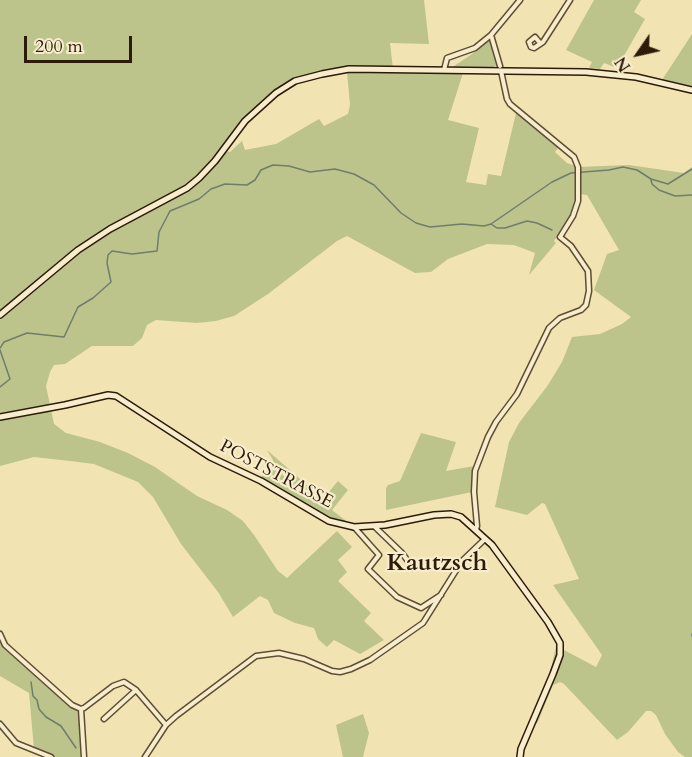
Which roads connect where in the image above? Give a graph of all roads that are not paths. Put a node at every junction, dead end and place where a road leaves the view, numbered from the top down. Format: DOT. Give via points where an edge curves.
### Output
graph roads {
  1 [pos="520,0"];
  2 [pos="570,0"];
  3 [pos="491,35"];
  4 [pos="540,42"];
  5 [pos="500,69"];
  6 [pos="444,70"];
  7 [pos="692,90"];
  8 [pos="0,315"];
  9 [pos="0,417"];
  10 [pos="374,526"];
  11 [pos="354,527"];
  12 [pos="476,530"];
  13 [pos="486,538"];
  14 [pos="413,568"];
  15 [pos="441,594"];
  16 [pos="0,634"];
  17 [pos="136,690"];
  18 [pos="81,709"];
  19 [pos="104,718"];
  20 [pos="0,724"];
  21 [pos="166,725"];
  22 [pos="51,757"];
  23 [pos="84,757"];
  24 [pos="145,757"];
  25 [pos="520,757"];
  1 -- 3 [label="street"];
  2 -- 4 [label="street"];
  3 -- 5 [label="street"];
  3 -- 6 [label="street" via="475,48 447,58"];
  5 -- 6 [label="street"];
  5 -- 7 [label="street" via="613,74"];
  5 -- 12 [label="street" via="510,105 569,152 578,167 577,208 560,237 588,270 588,300 581,310 560,318 549,328 517,394 494,427 475,471"];
  6 -- 8 [label="street" via="349,69 295,81 245,121 200,178 78,250"];
  9 -- 11 [label="street, POSTSTRASSE" via="116,396 210,457 261,481 328,521"];
  10 -- 11 [label="street, POSTSTRASSE"];
  10 -- 12 [label="street, POSTSTRASSE" via="451,514"];
  10 -- 14 [label="street"];
  11 -- 15 [label="street" via="379,555 369,567 370,572 397,597 421,609"];
  12 -- 13 [label="street, POSTSTRASSE"];
  13 -- 15 [label="street" via="462,561"];
  13 -- 25 [label="street, POSTSTRASSE" via="556,633 561,647"];
  15 -- 21 [label="street" via="417,627 370,660 340,672 279,653 256,656"];
  16 -- 18 [label="street" via="5,645"];
  17 -- 18 [label="street" via="129,683 120,683"];
  17 -- 19 [label="street"];
  17 -- 21 [label="street"];
  18 -- 23 [label="street"];
  20 -- 22 [label="street" via="16,743"];
  21 -- 24 [label="street"];
}
